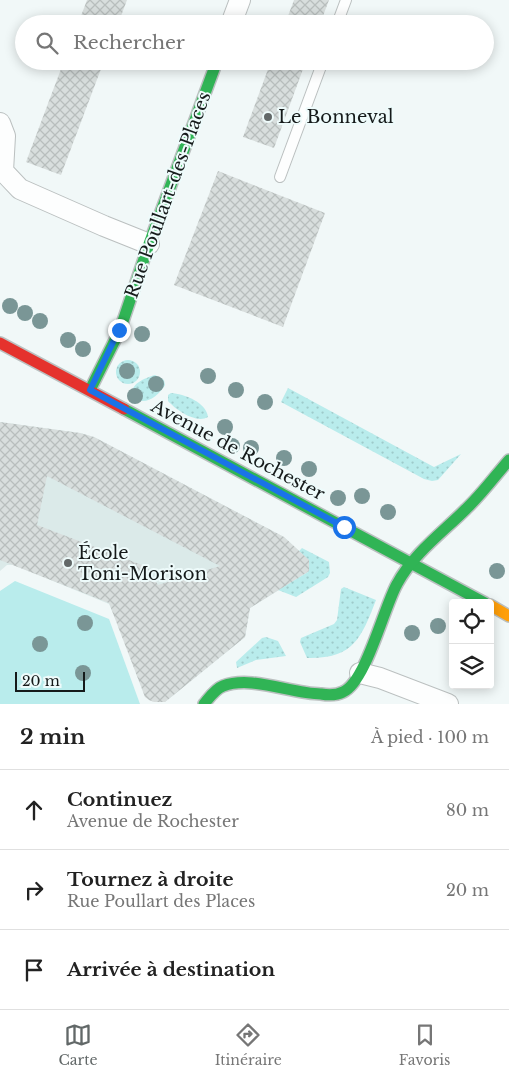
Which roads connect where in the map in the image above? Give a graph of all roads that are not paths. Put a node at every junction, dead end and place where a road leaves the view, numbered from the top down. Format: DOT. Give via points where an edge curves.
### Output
graph roads {
  1 [pos="240,0"];
  2 [pos="346,0"];
  3 [pos="234,15"];
  4 [pos="340,15"];
  5 [pos="214,70"];
  6 [pos="320,70"];
  7 [pos="0,122"];
  8 [pos="280,177"];
  9 [pos="149,244"];
  10 [pos="0,343"];
  11 [pos="90,390"];
  12 [pos="509,460"];
  13 [pos="413,563"];
  14 [pos="478,599"];
  15 [pos="494,608"];
  16 [pos="509,616"];
  17 [pos="360,673"];
  18 [pos="324,703"];
  19 [pos="204,704"];
  20 [pos="448,704"];
  1 -- 3 [label="street"];
  2 -- 4 [label="lane"];
  5 -- 9 [label="street, Rue Poullart-des-Places"];
  6 -- 8 [label="lane"];
  7 -- 9 [label="street" via="5,136 3,171 20,189"];
  9 -- 11 [label="street, Rue Poullart-des-Places" via="120,330"];
  10 -- 11 [label="street, Avenue de Rochester"];
  11 -- 13 [label="street, Avenue de Rochester"];
  12 -- 13 [label="street" via="478,497"];
  13 -- 14 [label="street, Avenue de Rochester"];
  13 -- 17 [label="street" via="390,598"];
  15 -- 16 [label="street"];
  17 -- 18 [label="street" via="345,692"];
  17 -- 20 [label="street"];
  18 -- 19 [label="street" via="293,701 245,684 233,684 223,686"];
}
